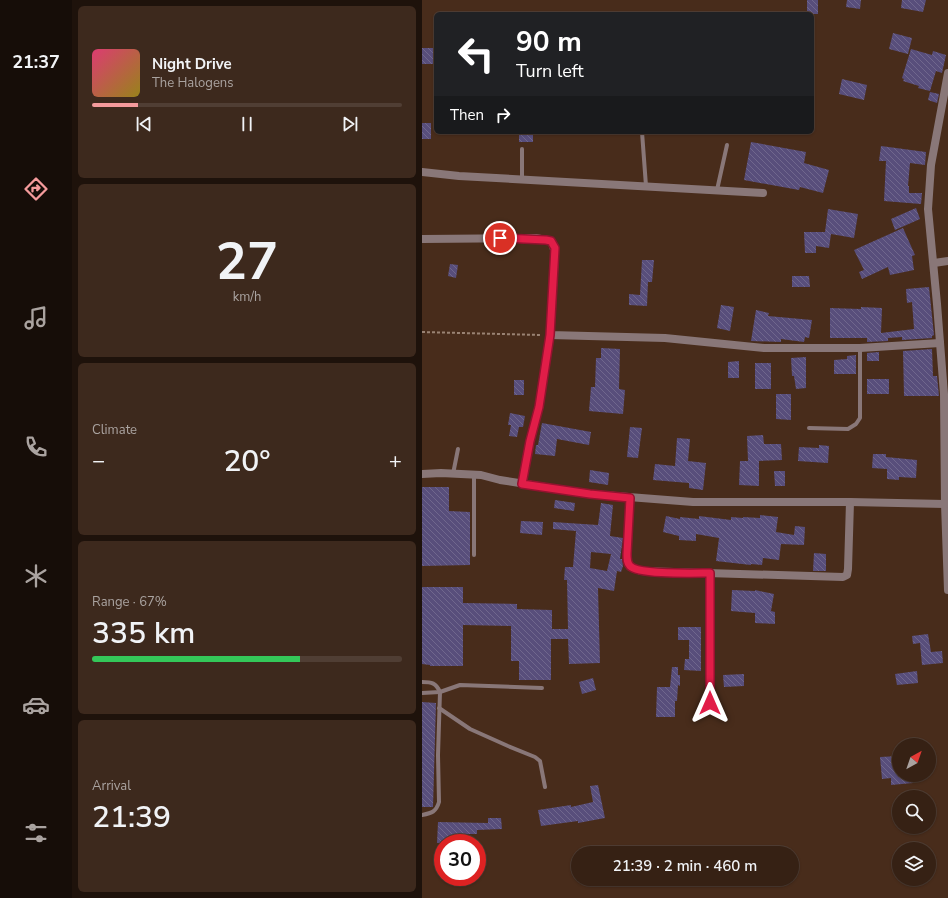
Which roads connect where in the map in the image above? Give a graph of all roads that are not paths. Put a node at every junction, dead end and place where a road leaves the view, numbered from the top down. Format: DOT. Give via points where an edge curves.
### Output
graph roads {
  1 [pos="948,72"];
  2 [pos="642,134"];
  3 [pos="727,145"];
  4 [pos="522,149"];
  5 [pos="422,172"];
  6 [pos="522,179"];
  7 [pos="646,186"];
  8 [pos="717,190"];
  9 [pos="763,193"];
  10 [pos="422,239"];
  11 [pos="948,261"];
  12 [pos="934,263"];
  13 [pos="550,335"];
  14 [pos="940,343"];
  15 [pos="860,348"];
  16 [pos="946,394"];
  17 [pos="809,428"];
  18 [pos="458,448"];
  19 [pos="422,474"];
  20 [pos="453,474"];
  21 [pos="474,476"];
  22 [pos="522,484"];
  23 [pos="630,498"];
  24 [pos="946,498"];
  25 [pos="850,502"];
  26 [pos="474,555"];
  27 [pos="710,573"];
  28 [pos="948,590"];
  29 [pos="422,682"];
  30 [pos="542,688"];
  31 [pos="440,692"];
  32 [pos="422,693"];
  33 [pos="710,703"];
  34 [pos="439,708"];
  35 [pos="545,787"];
  36 [pos="422,815"];
  1 -- 12 [label="street" via="929,186 928,209"];
  2 -- 7 [label="lane"];
  3 -- 8 [label="lane"];
  4 -- 6 [label="lane"];
  5 -- 6 [label="street"];
  6 -- 7 [label="street"];
  7 -- 8 [label="street"];
  8 -- 9 [label="street"];
  10 -- 13 [label="street" via="536,238 551,241 555,255"];
  11 -- 12 [label="street"];
  12 -- 14 [label="street"];
  13 -- 15 [label="street" via="665,338 764,348"];
  13 -- 22 [label="street" via="539,407"];
  14 -- 15 [label="street"];
  14 -- 16 [label="street"];
  15 -- 17 [label="lane" via="860,418 848,429"];
  16 -- 24 [label="street"];
  18 -- 20 [label="lane"];
  19 -- 20 [label="street"];
  20 -- 21 [label="street"];
  21 -- 22 [label="street"];
  21 -- 26 [label="lane"];
  22 -- 23 [label="street"];
  23 -- 25 [label="street" via="694,502"];
  23 -- 27 [label="street" via="627,554 630,566 641,571"];
  24 -- 25 [label="street"];
  24 -- 28 [label="street"];
  25 -- 27 [label="street" via="848,569 845,576"];
  27 -- 33 [label="street"];
  29 -- 31 [label="lane" via="435,683"];
  30 -- 31 [label="lane" via="460,685"];
  31 -- 32 [label="lane"];
  31 -- 34 [label="lane"];
  34 -- 35 [label="lane" via="470,729 535,757 540,762"];
  34 -- 36 [label="lane" via="439,802 437,810"];
}
